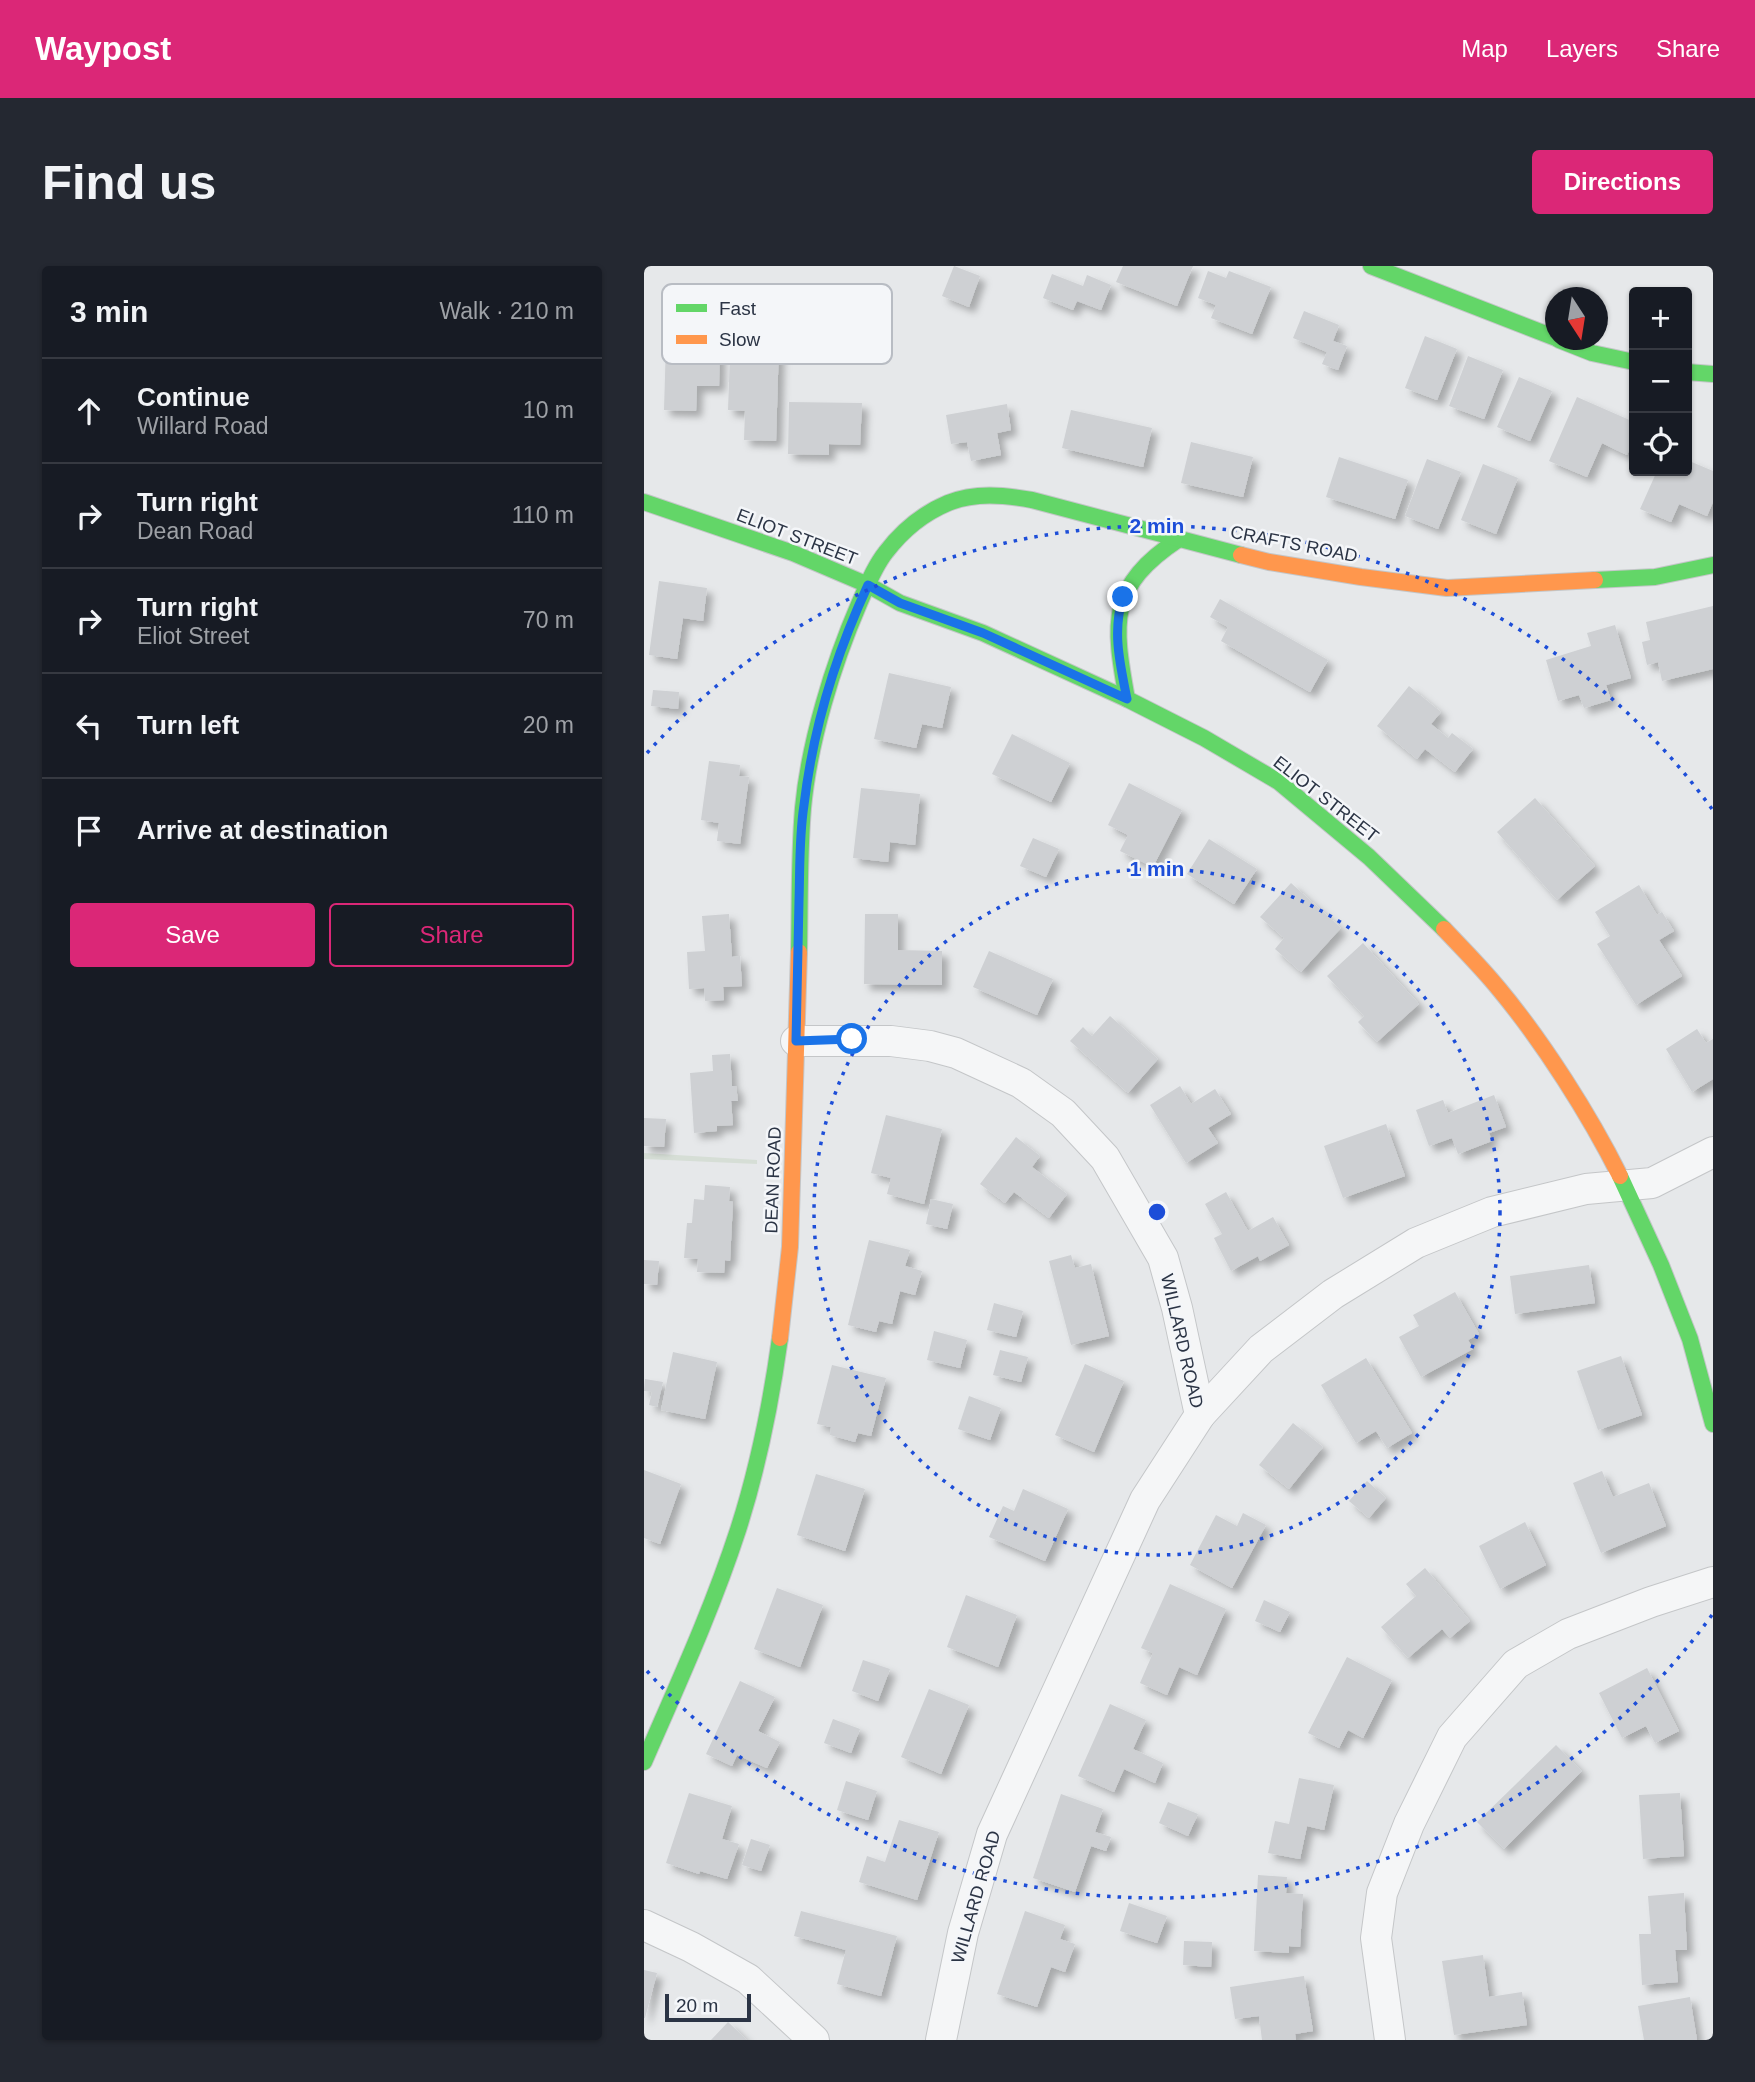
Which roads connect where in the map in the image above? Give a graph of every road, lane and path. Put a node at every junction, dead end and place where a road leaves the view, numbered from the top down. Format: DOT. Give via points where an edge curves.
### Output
graph roads {
  1 [pos="1371,266"];
  2 [pos="1545,334"];
  3 [pos="1584,350"];
  4 [pos="1629,361"];
  5 [pos="1692,372"];
  6 [pos="1713,374"];
  7 [pos="644,502"];
  8 [pos="1179,539"];
  9 [pos="1713,565"];
  10 [pos="868,585"];
  11 [pos="1127,699"];
  12 [pos="796,1041"];
  13 [pos="1713,1152"];
  14 [pos="1625,1186"];
  15 [pos="1200,1415"];
  16 [pos="1713,1424"];
  17 [pos="1713,1582"];
  18 [pos="644,1762"];
  19 [pos="644,1925"];
  20 [pos="814,2040"];
  21 [pos="941,2040"];
  22 [pos="1390,2040"];
  1 -- 2 [label="street"];
  3 -- 4 [label="street"];
  5 -- 6 [label="street"];
  7 -- 10 [label="street, ELIOT STREET" via="793,553"];
  8 -- 9 [label="street, CRAFTS ROAD" via="1269,562 1447,588 1655,577"];
  8 -- 10 [label="street, CRAFTS ROAD" via="1032,500 975,497 948,503 913,526 886,552"];
  8 -- 11 [label="street" via="1146,561 1120,607 1118,650"];
  10 -- 11 [label="street, ELIOT STREET" via="900,603 983,633"];
  10 -- 12 [label="street, DEAN ROAD" via="846,632 809,766 803,808"];
  11 -- 14 [label="street, ELIOT STREET" via="1279,782 1437,921 1532,1032"];
  12 -- 15 [label="street, WILLARD ROAD" via="891,1041 956,1053 1021,1083 1063,1113 1105,1158 1163,1258"];
  12 -- 18 [label="street, DEAN ROAD" via="787,1296 769,1406 737,1531"];
  13 -- 14 [label="street" via="1657,1182"];
  14 -- 15 [label="street" via="1586,1189 1492,1212 1416,1243 1333,1294 1261,1349"];
  14 -- 16 [label="street, ELIOT STREET" via="1676,1301"];
  15 -- 21 [label="street, WILLARD ROAD" via="1145,1500 992,1834 963,1933"];
  17 -- 22 [label="street" via="1568,1634 1516,1664 1452,1737 1409,1824 1382,1893 1376,1938"];
  19 -- 20 [label="street" via="748,1979"];
}
